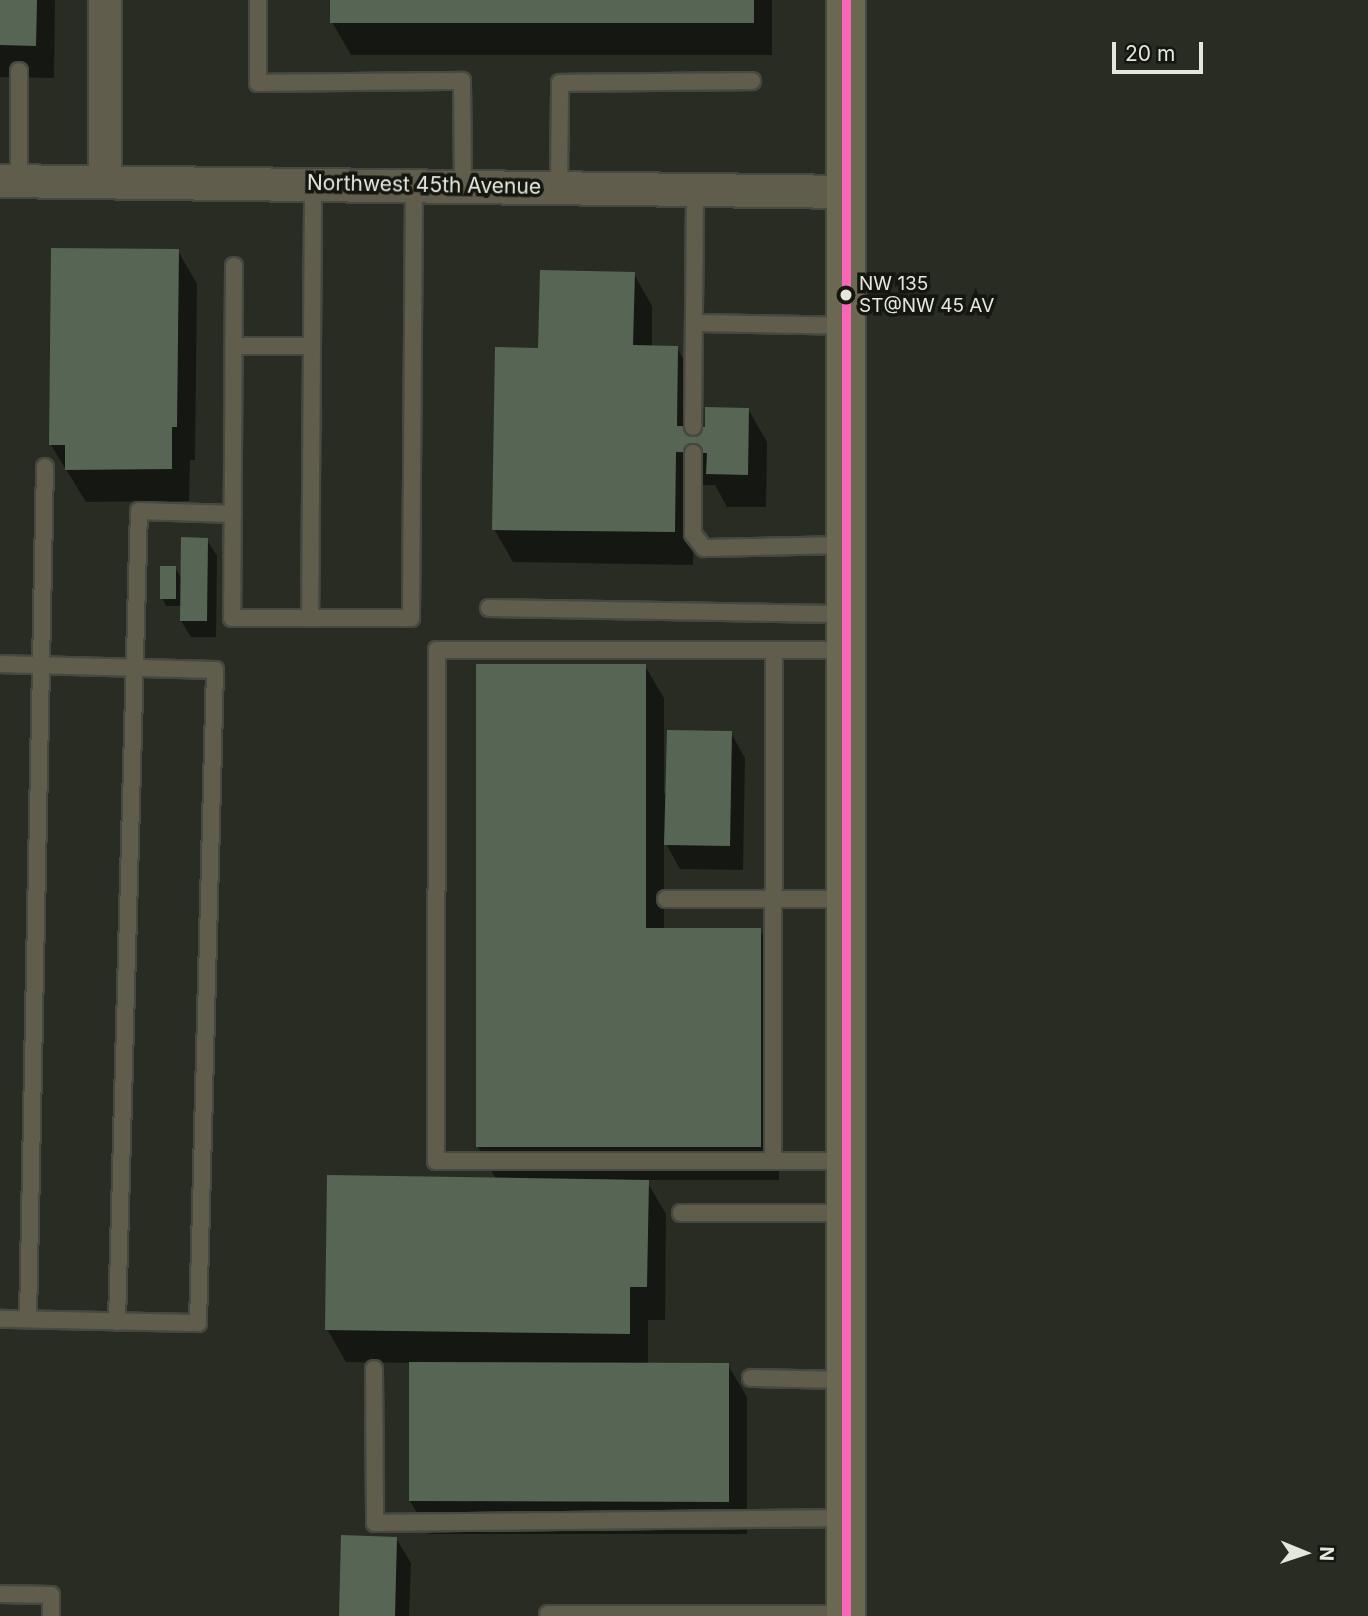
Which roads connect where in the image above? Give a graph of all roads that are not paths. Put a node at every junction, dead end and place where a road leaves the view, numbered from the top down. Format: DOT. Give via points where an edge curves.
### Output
graph roads {
  1 [pos="104,0"];
  2 [pos="258,0"];
  3 [pos="846,0"];
  4 [pos="19,71"];
  5 [pos="752,82"];
  6 [pos="9,181"];
  7 [pos="105,182"];
  8 [pos="313,184"];
  9 [pos="414,185"];
  10 [pos="463,186"];
  11 [pos="559,187"];
  12 [pos="695,188"];
  13 [pos="848,192"];
  14 [pos="234,266"];
  15 [pos="694,323"];
  16 [pos="847,326"];
  17 [pos="234,346"];
  18 [pos="312,346"];
  19 [pos="693,427"];
  20 [pos="693,453"];
  21 [pos="45,467"];
  22 [pos="233,514"];
  23 [pos="846,545"];
  24 [pos="489,608"];
  25 [pos="310,618"];
  26 [pos="846,632"];
  27 [pos="774,650"];
  28 [pos="0,664"];
  29 [pos="42,666"];
  30 [pos="134,668"];
  31 [pos="666,899"];
  32 [pos="773,899"];
  33 [pos="846,899"];
  34 [pos="773,1161"];
  35 [pos="846,1161"];
  36 [pos="681,1213"];
  37 [pos="845,1213"];
  38 [pos="0,1319"];
  39 [pos="28,1319"];
  40 [pos="117,1322"];
  41 [pos="374,1369"];
  42 [pos="751,1378"];
  43 [pos="845,1380"];
  44 [pos="847,1518"];
  45 [pos="0,1594"];
  46 [pos="548,1614"];
  47 [pos="846,1615"];
  48 [pos="51,1616"];
  1 -- 7 [label="street"];
  2 -- 10 [label="lane" via="258,83 462,81"];
  3 -- 13 [label="main road"];
  4 -- 6 [label="lane"];
  5 -- 11 [label="lane" via="560,83"];
  6 -- 7 [label="street, Northwest 45th Avenue"];
  7 -- 8 [label="street, Northwest 45th Avenue"];
  8 -- 9 [label="street, Northwest 45th Avenue"];
  8 -- 18 [label="lane"];
  9 -- 10 [label="street, Northwest 45th Avenue"];
  9 -- 25 [label="lane" via="411,618"];
  10 -- 11 [label="street, Northwest 45th Avenue"];
  11 -- 12 [label="street, Northwest 45th Avenue"];
  12 -- 13 [label="street, Northwest 45th Avenue"];
  12 -- 15 [label="lane"];
  13 -- 16 [label="main road"];
  14 -- 17 [label="lane"];
  15 -- 16 [label="lane"];
  15 -- 19 [label="lane"];
  16 -- 23 [label="main road"];
  17 -- 18 [label="lane"];
  17 -- 22 [label="lane"];
  18 -- 25 [label="lane"];
  20 -- 23 [label="lane" via="693,534 704,548"];
  21 -- 29 [label="lane"];
  22 -- 25 [label="lane" via="232,618"];
  22 -- 30 [label="lane" via="139,511"];
  23 -- 26 [label="main road"];
  24 -- 26 [label="lane"];
  26 -- 27 [label="lane"];
  26 -- 33 [label="main road"];
  27 -- 32 [label="lane"];
  27 -- 34 [label="lane" via="437,650 436,1160"];
  28 -- 29 [label="lane"];
  29 -- 30 [label="lane"];
  29 -- 39 [label="lane"];
  30 -- 40 [label="lane"];
  30 -- 40 [label="lane" via="215,670 200,1254 198,1324"];
  31 -- 32 [label="lane"];
  32 -- 33 [label="lane"];
  32 -- 34 [label="lane"];
  33 -- 35 [label="main road"];
  34 -- 35 [label="lane"];
  35 -- 37 [label="main road"];
  36 -- 37 [label="lane"];
  37 -- 43 [label="main road"];
  38 -- 39 [label="lane"];
  39 -- 40 [label="lane"];
  41 -- 44 [label="lane" via="375,1523"];
  42 -- 43 [label="lane"];
  43 -- 44 [label="main road"];
  44 -- 47 [label="main road"];
  45 -- 48 [label="lane" via="51,1595"];
  46 -- 47 [label="lane"];
}
